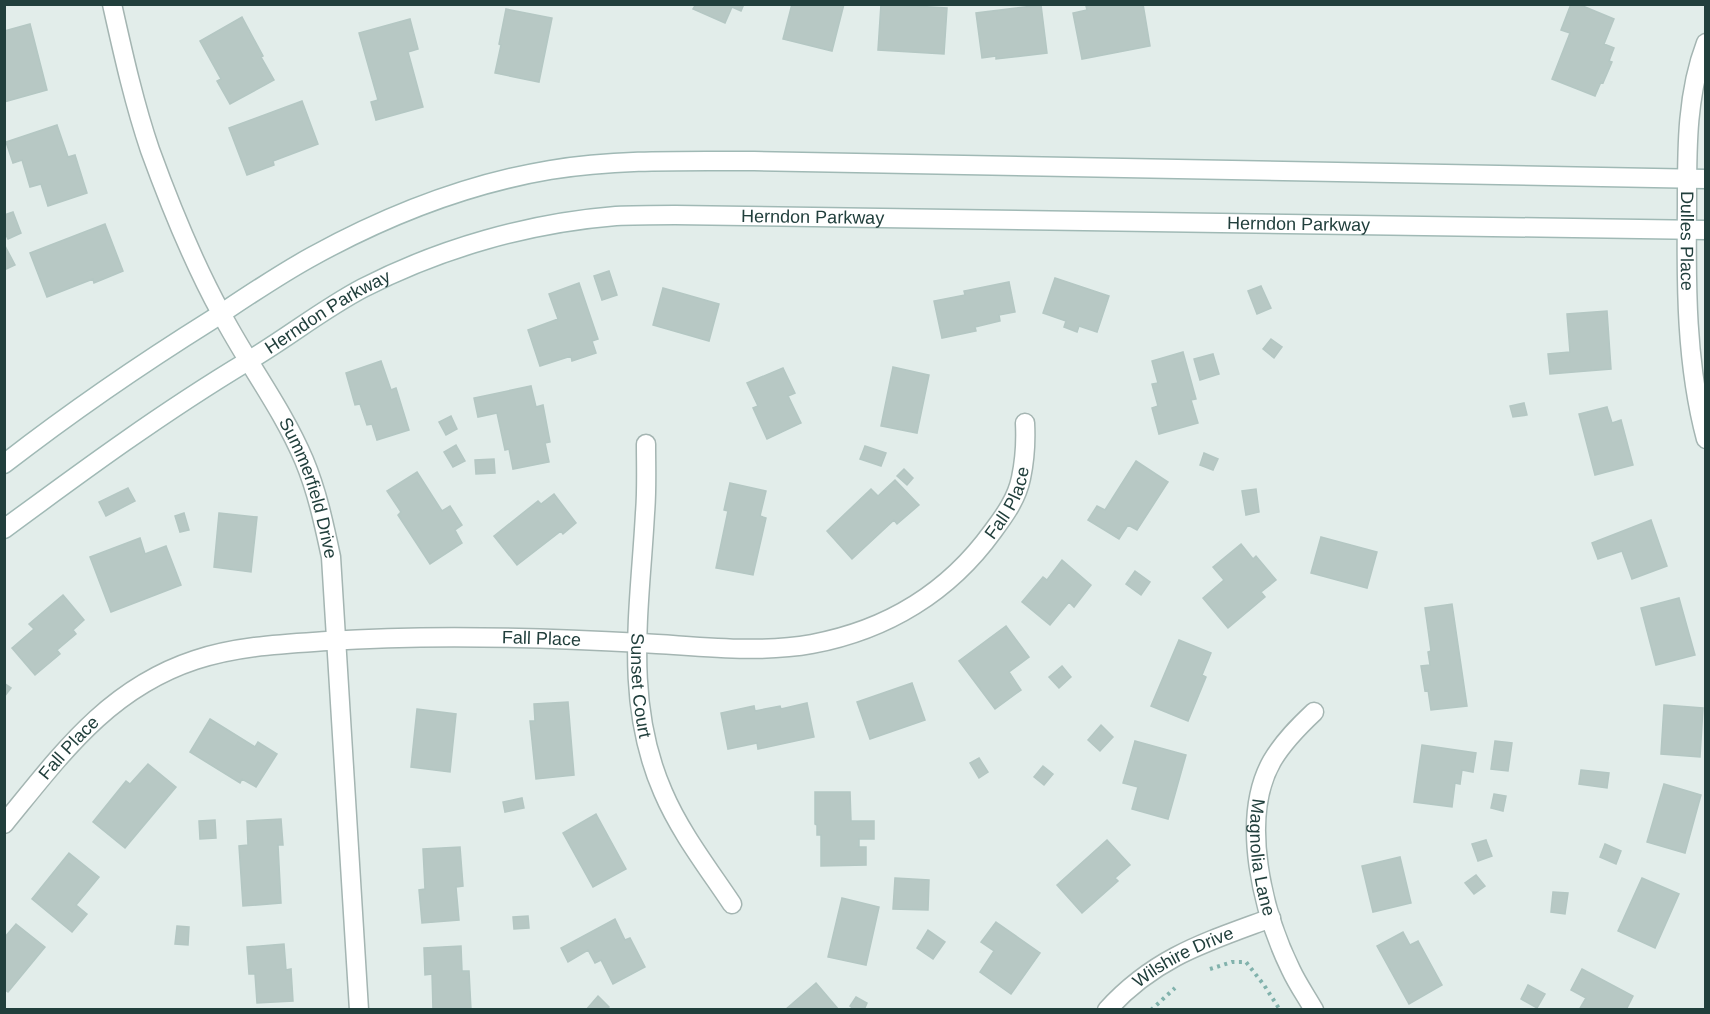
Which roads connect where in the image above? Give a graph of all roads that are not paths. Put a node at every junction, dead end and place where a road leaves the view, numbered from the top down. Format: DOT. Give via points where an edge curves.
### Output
graph roads {
  1 [pos="112,4"];
  2 [pos="1706,43"];
  3 [pos="1687,179"];
  4 [pos="1706,179"];
  5 [pos="1686,230"];
  6 [pos="1706,230"];
  7 [pos="221,313"];
  8 [pos="248,361"];
  9 [pos="1025,423"];
  10 [pos="1706,440"];
  11 [pos="646,444"];
  12 [pos="4,464"];
  13 [pos="4,529"];
  14 [pos="337,640"];
  15 [pos="636,643"];
  16 [pos="1314,712"];
  17 [pos="4,824"];
  18 [pos="732,904"];
  19 [pos="1270,918"];
  20 [pos="359,1010"];
  21 [pos="1107,1010"];
  22 [pos="1314,1010"];
  1 -- 7 [label="street, Summerfield Drive" via="150,150"];
  2 -- 3 [label="street, Dulles Place" via="1696,68 1690,106"];
  3 -- 4 [label="street"];
  3 -- 5 [label="street, Dulles Place"];
  3 -- 7 [label="street" via="754,161 600,164 492,183 432,202 313,256"];
  5 -- 6 [label="street, Herndon Parkway"];
  5 -- 8 [label="street, Herndon Parkway" via="616,216 522,231 414,264 336,304"];
  5 -- 10 [label="street, Dulles Place" via="1689,347"];
  7 -- 8 [label="street, Summerfield Drive"];
  7 -- 12 [label="street"];
  8 -- 13 [label="street, Herndon Parkway" via="170,409"];
  8 -- 14 [label="street, Summerfield Drive" via="304,460 321,508 331,556"];
  9 -- 15 [label="street, Fall Place" via="1021,481 1008,511 975,555 922,601 854,633 811,645 761,649"];
  11 -- 15 [label="street, Sunset Court" via="646,510"];
  14 -- 15 [label="street, Fall Place" via="405,636"];
  14 -- 17 [label="street, Fall Place" via="238,649 193,660 150,680 110,706 71,743"];
  14 -- 20 [label="street, Summerfield Drive"];
  15 -- 18 [label="street, Sunset Court" via="637,693 646,742 662,791 685,834"];
  16 -- 19 [label="street, Magnolia Lane" via="1290,735 1271,762 1260,792 1256,824"];
  19 -- 21 [label="street, Wilshire Drive" via="1194,946 1156,967"];
  19 -- 22 [label="street, Magnolia Lane" via="1291,969"];
}
